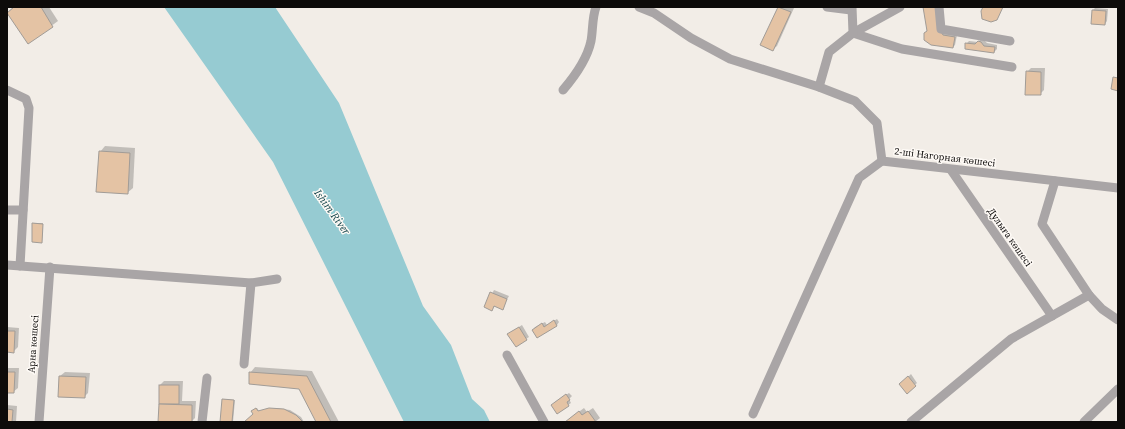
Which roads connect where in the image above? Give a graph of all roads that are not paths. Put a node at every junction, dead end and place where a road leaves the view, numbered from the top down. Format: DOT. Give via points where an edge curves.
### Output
graph roads {
  1 [pos="596,7"];
  2 [pos="639,7"];
  3 [pos="827,7"];
  4 [pos="900,7"];
  5 [pos="939,7"];
  6 [pos="852,9"];
  7 [pos="651,10"];
  8 [pos="852,33"];
  9 [pos="1010,41"];
  10 [pos="1012,67"];
  11 [pos="819,87"];
  12 [pos="7,90"];
  13 [pos="563,90"];
  14 [pos="882,161"];
  15 [pos="951,170"];
  16 [pos="1056,181"];
  17 [pos="1118,188"];
  18 [pos="7,210"];
  19 [pos="23,210"];
  20 [pos="7,265"];
  21 [pos="20,266"];
  22 [pos="50,267"];
  23 [pos="277,278"];
  24 [pos="251,283"];
  25 [pos="1089,295"];
  26 [pos="1052,316"];
  27 [pos="1118,320"];
  28 [pos="506,355"];
  29 [pos="244,364"];
  30 [pos="207,378"];
  31 [pos="1118,389"];
  32 [pos="753,414"];
  33 [pos="39,422"];
  34 [pos="202,422"];
  35 [pos="544,422"];
  36 [pos="911,422"];
  37 [pos="1084,422"];
  1 -- 13 [label="street" via="591,42 578,71"];
  2 -- 7 [label="street, 2-ші Нагорная көшесі"];
  3 -- 6 [label="street"];
  4 -- 8 [label="street"];
  5 -- 9 [label="street" via="941,29"];
  6 -- 8 [label="street"];
  7 -- 11 [label="street, 2-ші Нагорная көшесі" via="691,38 730,59"];
  8 -- 10 [label="street" via="902,49"];
  8 -- 11 [label="street" via="829,52"];
  11 -- 14 [label="street, 2-ші Нагорная көшесі" via="855,101 877,123"];
  12 -- 19 [label="street" via="26,99 29,108"];
  14 -- 15 [label="street, 2-ші Нагорная көшесі"];
  14 -- 32 [label="street" via="859,178"];
  15 -- 16 [label="street, 2-ші Нагорная көшесі"];
  15 -- 26 [label="street, Дулыға көшесі"];
  16 -- 17 [label="street, 2-ші Нагорная көшесі"];
  16 -- 25 [label="street" via="1042,224"];
  18 -- 19 [label="street"];
  19 -- 21 [label="street"];
  20 -- 21 [label="street"];
  21 -- 22 [label="street"];
  22 -- 24 [label="street"];
  22 -- 33 [label="street, Арна көшесі"];
  23 -- 24 [label="street"];
  24 -- 29 [label="street"];
  25 -- 26 [label="street"];
  25 -- 27 [label="street" via="1102,309"];
  26 -- 36 [label="street" via="1011,339"];
  28 -- 35 [label="street"];
  30 -- 34 [label="street"];
  31 -- 37 [label="street"];
}
